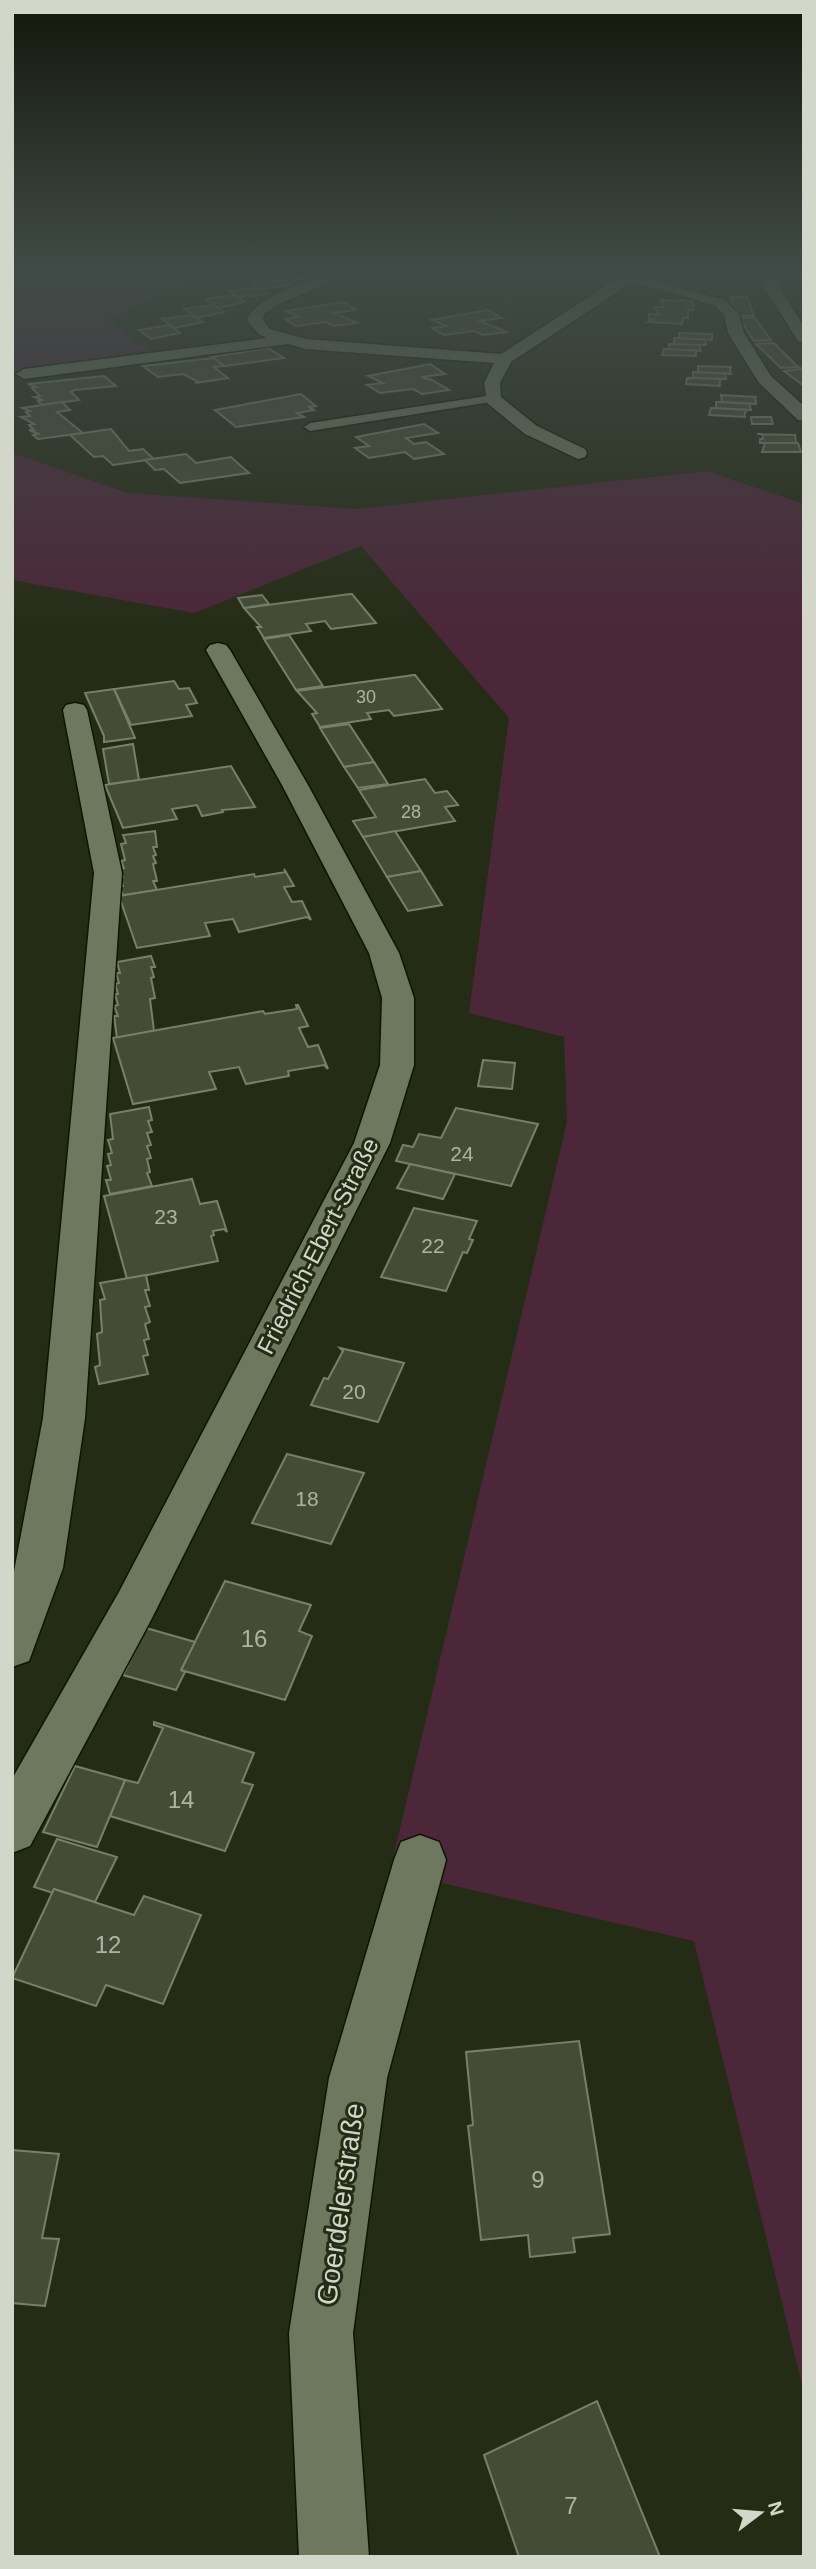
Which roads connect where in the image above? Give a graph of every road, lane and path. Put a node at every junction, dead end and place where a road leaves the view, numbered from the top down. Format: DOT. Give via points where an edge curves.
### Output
graph roads {
  1 [pos="493,392"];
  2 [pos="781,392"];
  3 [pos="493,399"];
  4 [pos="796,404"];
  5 [pos="804,416"];
  6 [pos="310,428"];
  7 [pos="578,453"];
  8 [pos="218,650"];
  9 [pos="75,710"];
  10 [pos="12,1647"];
  11 [pos="12,1829"];
  12 [pos="420,1860"];
  13 [pos="334,2557"];
  1 -- 3 [label="street"];
  2 -- 4 [label="street"];
  3 -- 6 [label="lane"];
  3 -- 7 [label="street" via="531,430"];
  4 -- 5 [label="street"];
  8 -- 11 [label="street, Friedrich-Ebert-Straße" via="384,953 398,998 397,1065 366,1156 135,1606"];
  9 -- 10 [label="street" via="108,873 64,1418 40,1568"];
  12 -- 13 [label="street, Goerdelerstraße" via="358,2078 321,2333"];
}
